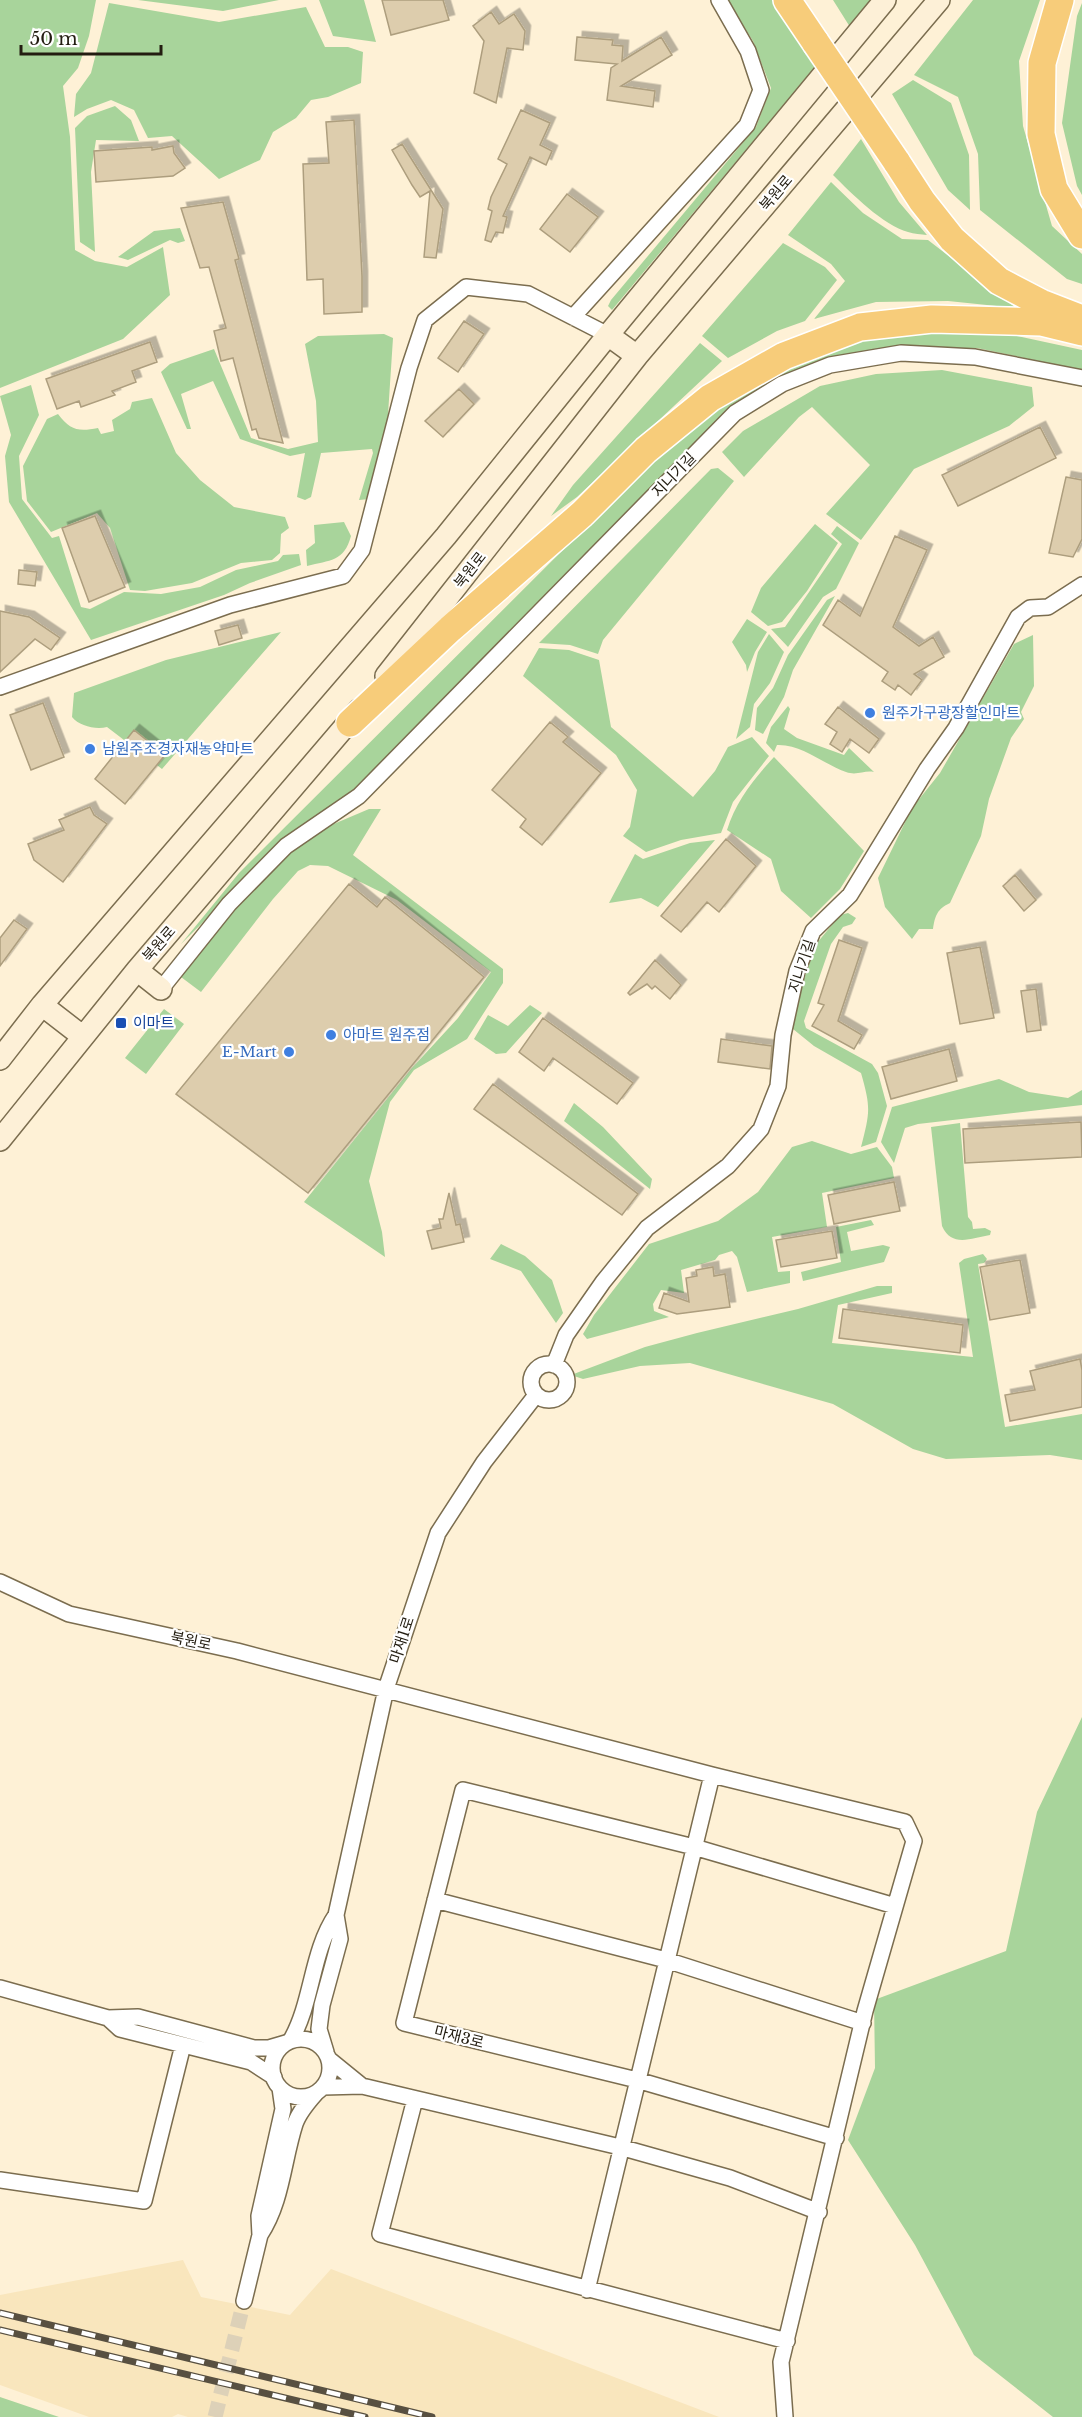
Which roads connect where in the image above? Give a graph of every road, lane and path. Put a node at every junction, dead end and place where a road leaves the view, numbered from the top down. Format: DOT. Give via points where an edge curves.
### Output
graph roads {
  1 [pos="719,0"];
  2 [pos="787,0"];
  3 [pos="806,0"];
  4 [pos="885,0"];
  5 [pos="939,0"];
  6 [pos="1060,0"];
  7 [pos="822,37"];
  8 [pos="901,156"];
  9 [pos="1082,234"];
  10 [pos="1082,302"];
  11 [pos="573,317"];
  12 [pos="1082,319"];
  13 [pos="1082,332"];
  14 [pos="608,335"];
  15 [pos="637,357"];
  16 [pos="1082,378"];
  17 [pos="1082,585"];
  18 [pos="0,687"];
  19 [pos="350,723"];
  20 [pos="136,970"];
  21 [pos="161,989"];
  22 [pos="42,1005"];
  23 [pos="82,1036"];
  24 [pos="0,1059"];
  25 [pos="0,1140"];
  26 [pos="554,1365"];
  27 [pos="536,1395"];
  28 [pos="0,1582"];
  29 [pos="386,1689"];
  30 [pos="712,1775"];
  31 [pos="694,1846"];
  32 [pos="435,1900"];
  33 [pos="896,1906"];
  34 [pos="336,1915"];
  35 [pos="666,1960"];
  36 [pos="0,1988"];
  37 [pos="108,2018"];
  38 [pos="863,2023"];
  39 [pos="289,2042"];
  40 [pos="183,2045"];
  41 [pos="328,2056"];
  42 [pos="637,2080"];
  43 [pos="277,2083"];
  44 [pos="362,2086"];
  45 [pos="320,2090"];
  46 [pos="415,2098"];
  47 [pos="836,2138"];
  48 [pos="620,2147"];
  49 [pos="0,2180"];
  50 [pos="819,2212"];
  51 [pos="260,2235"];
  52 [pos="587,2290"];
  53 [pos="244,2301"];
  54 [pos="787,2340"];
  55 [pos="785,2417"];
  1 -- 11 [label="street" via="748,51 761,90 747,125"];
  2 -- 7 [label="highway"];
  3 -- 7 [label="highway"];
  4 -- 14 [label="street"];
  5 -- 15 [label="street, 북원로"];
  6 -- 9 [label="highway" via="1042,63 1041,134 1054,189"];
  7 -- 8 [label="highway"];
  8 -- 10 [label="highway" via="962,227 1006,267 1040,287"];
  8 -- 12 [label="highway" via="922,201 952,239 999,281"];
  11 -- 14 [label="street"];
  11 -- 18 [label="street" via="528,294 466,286 425,320 362,550 343,576 230,604"];
  13 -- 19 [label="highway" via="1041,322 932,319 860,327 784,356 710,398 646,450 582,514"];
  14 -- 15 [label="street"];
  14 -- 22 [label="street" via="446,536"];
  15 -- 19 [label="street, 북원로"];
  16 -- 21 [label="street, 지니기길" via="975,357 901,353 830,366 783,384 735,413 359,796 286,846 230,904"];
  17 -- 26 [label="street, 지니기길" via="1048,607 1030,608 1018,617 956,728 850,895 813,931 797,971 783,1035 778,1086 761,1129 728,1166 647,1228 566,1335"];
  19 -- 20 [label="street, 북원로"];
  20 -- 21 [label="street"];
  20 -- 23 [label="street, 북원로"];
  22 -- 23 [label="street"];
  22 -- 24 [label="street"];
  23 -- 25 [label="street, 북원로"];
  26 -- 27 [label="street" via="543,1365 533,1372 531,1384"];
  26 -- 27 [label="street" via="566,1377 563,1394 552,1400"];
  27 -- 29 [label="street, 마재1로" via="484,1462 438,1533"];
  28 -- 29 [label="street, 북원로" via="69,1614"];
  29 -- 30 [label="street"];
  29 -- 34 [label="street, 마재1로"];
  30 -- 31 [label="street"];
  30 -- 33 [label="street" via="905,1822 914,1841"];
  31 -- 32 [label="street, 마재3로" via="463,1790"];
  31 -- 33 [label="street, 마재3로"];
  31 -- 35 [label="street"];
  32 -- 35 [label="street"];
  32 -- 42 [label="street, 마재3로" via="404,2024"];
  33 -- 38 [label="street"];
  34 -- 39 [label="street" via="325,1932 302,2020"];
  34 -- 41 [label="street" via="340,1938 319,2029"];
  35 -- 38 [label="street"];
  35 -- 42 [label="street"];
  36 -- 37 [label="street"];
  37 -- 39 [label="street" via="138,2017 254,2048"];
  37 -- 40 [label="street" via="120,2029"];
  38 -- 47 [label="street"];
  39 -- 41 [label="street" via="311,2040"];
  39 -- 43 [label="street" via="276,2052 273,2061"];
  40 -- 43 [label="street" via="251,2062"];
  40 -- 49 [label="street" via="144,2201"];
  41 -- 44 [label="street"];
  41 -- 45 [label="street" via="328,2079"];
  42 -- 47 [label="street, 마재3로"];
  42 -- 48 [label="street"];
  43 -- 45 [label="street" via="298,2097"];
  43 -- 51 [label="street" via="283,2109 258,2216"];
  44 -- 45 [label="street"];
  44 -- 46 [label="street"];
  45 -- 51 [label="street" via="296,2123 270,2221"];
  46 -- 48 [label="street"];
  46 -- 52 [label="street" via="380,2234"];
  47 -- 50 [label="street"];
  48 -- 50 [label="street" via="730,2178"];
  48 -- 52 [label="street"];
  50 -- 54 [label="street"];
  51 -- 53 [label="street"];
  52 -- 54 [label="street"];
  54 -- 55 [label="street" via="781,2362"];
}
